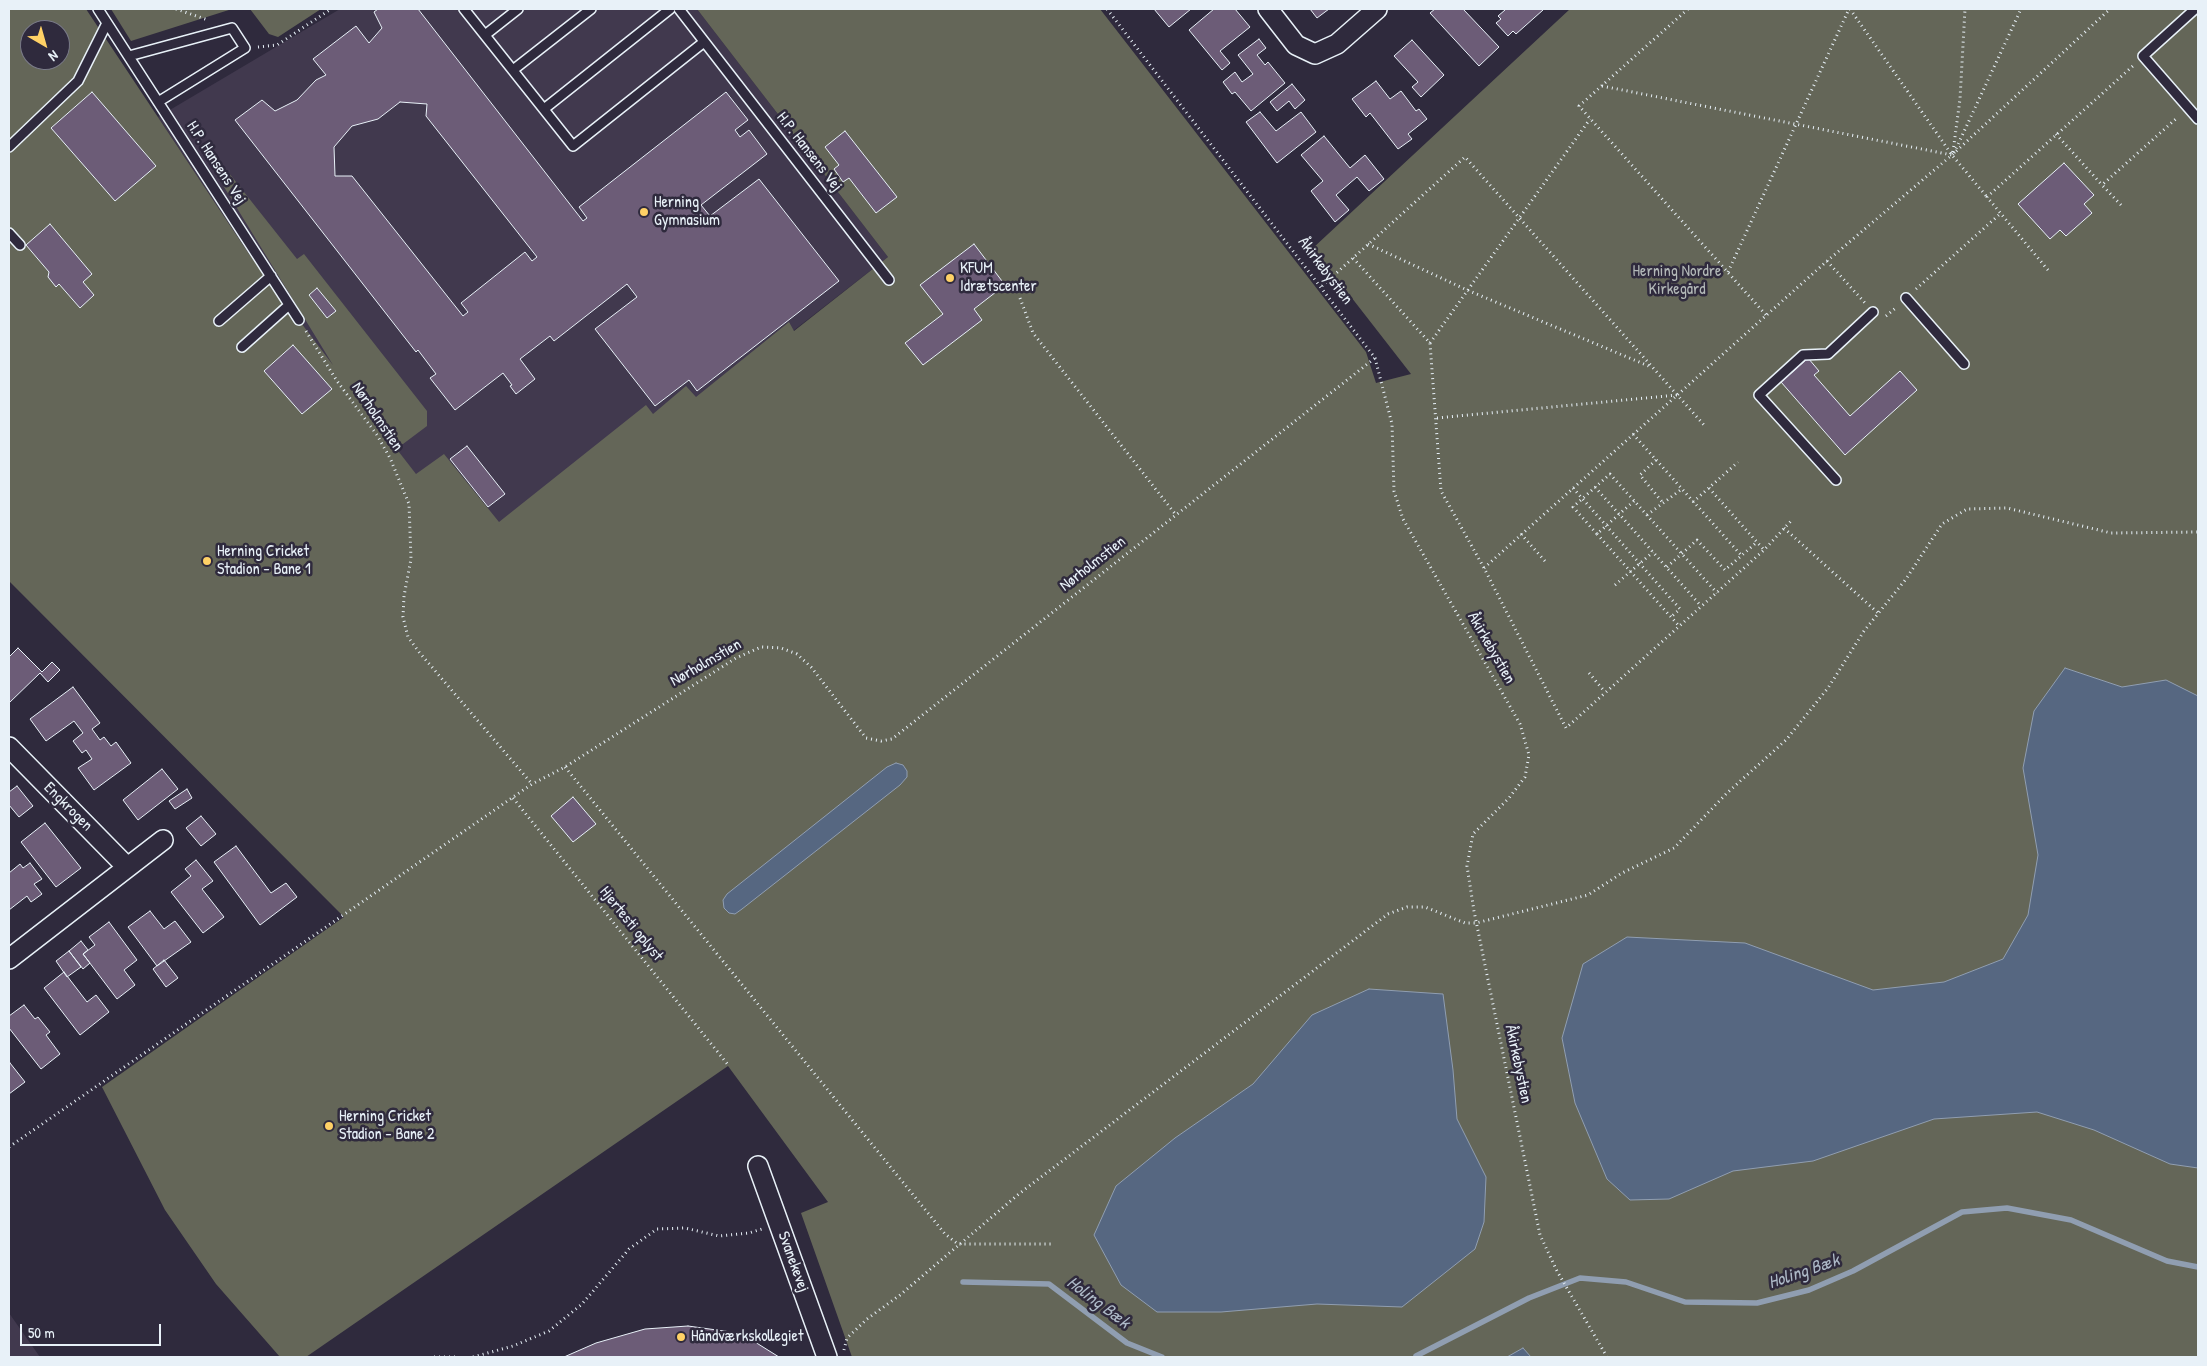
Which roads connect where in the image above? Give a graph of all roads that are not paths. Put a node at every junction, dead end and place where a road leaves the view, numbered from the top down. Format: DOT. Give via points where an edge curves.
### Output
graph roads {
  1 [pos="98,9"];
  2 [pos="464,9"];
  3 [pos="518,9"];
  4 [pos="590,9"];
  5 [pos="670,9"];
  6 [pos="679,9"];
  7 [pos="1268,9"];
  8 [pos="1377,9"];
  9 [pos="2195,9"];
  10 [pos="107,23"];
  11 [pos="485,35"];
  12 [pos="704,42"];
  13 [pos="128,56"];
  14 [pos="513,70"];
  15 [pos="158,102"];
  16 [pos="544,109"];
  17 [pos="2198,119"];
  18 [pos="9,147"];
  19 [pos="9,233"];
  20 [pos="20,245"];
  21 [pos="270,276"];
  22 [pos="889,280"];
  23 [pos="1906,298"];
  24 [pos="289,305"];
  25 [pos="1873,312"];
  26 [pos="299,320"];
  27 [pos="219,321"];
  28 [pos="242,346"];
  29 [pos="1964,364"];
  30 [pos="1836,480"];
  31 [pos="9,747"];
  32 [pos="163,840"];
  33 [pos="127,867"];
  34 [pos="9,960"];
  35 [pos="758,1166"];
  36 [pos="835,1356"];
  1 -- 10 [label="lane, H.P. Hansens Vej"];
  2 -- 11 [label="lane"];
  3 -- 11 [label="lane"];
  4 -- 14 [label="lane"];
  5 -- 16 [label="lane"];
  6 -- 12 [label="lane, H.P. Hansens Vej"];
  7 -- 8 [label="street" via="1296,44 1315,54 1337,44"];
  9 -- 17 [label="lane" via="2143,56"];
  10 -- 13 [label="lane, H.P. Hansens Vej"];
  10 -- 18 [label="lane" via="78,81"];
  11 -- 14 [label="lane"];
  12 -- 16 [label="lane" via="573,146"];
  12 -- 22 [label="lane, H.P. Hansens Vej"];
  13 -- 15 [label="lane, H.P. Hansens Vej"];
  13 -- 15 [label="lane" via="232,28 245,48"];
  14 -- 16 [label="lane"];
  15 -- 21 [label="lane, H.P. Hansens Vej"];
  19 -- 20 [label="lane"];
  21 -- 24 [label="lane, H.P. Hansens Vej"];
  21 -- 27 [label="lane"];
  23 -- 29 [label="lane"];
  24 -- 26 [label="lane, H.P. Hansens Vej"];
  24 -- 28 [label="lane"];
  25 -- 30 [label="lane" via="1828,354 1803,355 1759,395"];
  31 -- 33 [label="street, Engkrogen"];
  32 -- 33 [label="street"];
  33 -- 34 [label="street"];
  35 -- 36 [label="street, Svanekevej"];
}
